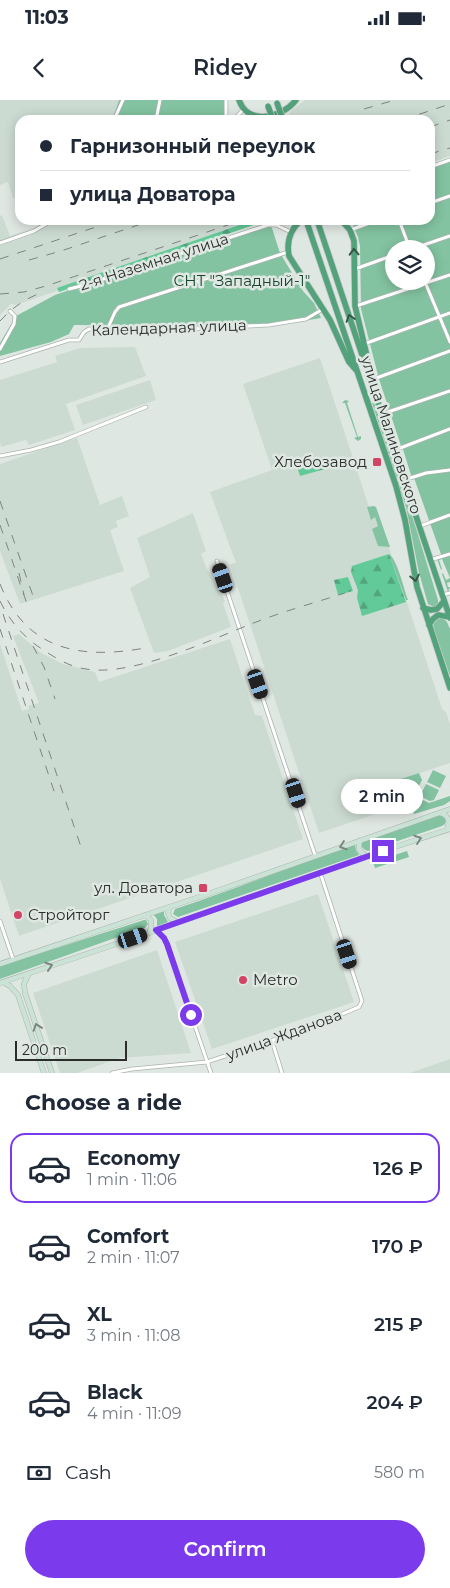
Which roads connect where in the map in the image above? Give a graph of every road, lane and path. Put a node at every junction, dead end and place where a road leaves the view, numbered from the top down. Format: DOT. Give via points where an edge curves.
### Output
graph roads {
  1 [pos="123,100"];
  2 [pos="160,100"];
  3 [pos="226,100"];
  4 [pos="239,100"];
  5 [pos="296,100"];
  6 [pos="277,101"];
  7 [pos="267,103"];
  8 [pos="244,109"];
  9 [pos="116,115"];
  10 [pos="157,115"];
  11 [pos="226,115"];
  12 [pos="238,115"];
  13 [pos="254,115"];
  14 [pos="271,115"];
  15 [pos="272,115"];
  16 [pos="281,115"];
  17 [pos="450,160"];
  18 [pos="435,165"];
  19 [pos="450,196"];
  20 [pos="435,201"];
  21 [pos="44,225"];
  22 [pos="297,225"];
  23 [pos="308,225"];
  24 [pos="319,225"];
  25 [pos="346,225"];
  26 [pos="364,225"];
  27 [pos="400,225"];
  28 [pos="350,230"];
  29 [pos="291,232"];
  30 [pos="450,236"];
  31 [pos="407,240"];
  32 [pos="435,241"];
  33 [pos="0,243"];
  34 [pos="288,252"];
  35 [pos="385,258"];
  36 [pos="355,269"];
  37 [pos="450,275"];
  38 [pos="435,279"];
  39 [pos="69,289"];
  40 [pos="402,290"];
  41 [pos="428,290"];
  42 [pos="356,306"];
  43 [pos="323,309"];
  44 [pos="10,311"];
  45 [pos="450,313"];
  46 [pos="439,317"];
  47 [pos="107,330"];
  48 [pos="450,342"];
  49 [pos="364,344"];
  50 [pos="0,349"];
  51 [pos="450,351"];
  52 [pos="0,362"];
  53 [pos="367,370"];
  54 [pos="358,373"];
  55 [pos="370,380"];
  56 [pos="450,390"];
  57 [pos="146,407"];
  58 [pos="382,414"];
  59 [pos="450,429"];
  60 [pos="394,450"];
  61 [pos="0,456"];
  62 [pos="450,470"];
  63 [pos="404,480"];
  64 [pos="450,515"];
  65 [pos="419,526"];
  66 [pos="450,554"];
  67 [pos="430,560"];
  68 [pos="217,561"];
  69 [pos="450,593"];
  70 [pos="443,598"];
  71 [pos="423,608"];
  72 [pos="450,618"];
  73 [pos="429,625"];
  74 [pos="450,688"];
  75 [pos="450,809"];
  76 [pos="439,813"];
  77 [pos="448,829"];
  78 [pos="362,839"];
  79 [pos="315,856"];
  80 [pos="367,856"];
  81 [pos="320,872"];
  82 [pos="170,907"];
  83 [pos="145,915"];
  84 [pos="0,921"];
  85 [pos="177,922"];
  86 [pos="156,930"];
  87 [pos="149,932"];
  88 [pos="13,959"];
  89 [pos="0,964"];
  90 [pos="29,973"];
  91 [pos="1,983"];
  92 [pos="272,1041"];
  93 [pos="207,1062"];
  94 [pos="44,1073"];
  95 [pos="52,1073"];
  96 [pos="112,1073"];
  97 [pos="211,1073"];
  98 [pos="282,1073"];
  1 -- 9 [label="street"];
  2 -- 10 [label="street"];
  3 -- 11 [label="street"];
  4 -- 8 [label="highway"];
  5 -- 15 [label="highway"];
  6 -- 16 [label="highway, bridge"];
  7 -- 14 [label="highway, bridge"];
  8 -- 12 [label="street"];
  8 -- 13 [label="highway"];
  17 -- 18 [label="street"];
  19 -- 20 [label="street"];
  21 -- 33 [label="street"];
  22 -- 29 [label="highway"];
  23 -- 54 [label="highway, улица Малиновского"];
  53 -- 24 [label="highway, улица Малиновского, one-way"];
  25 -- 28 [label="highway"];
  26 -- 28 [label="street"];
  27 -- 31 [label="street"];
  36 -- 28 [label="highway, one-way" via="354,241"];
  29 -- 34 [label="highway"];
  29 -- 39 [label="street, 2-я Наземная улица" via="268,225"];
  30 -- 32 [label="street"];
  34 -- 43 [label="highway"];
  34 -- 47 [label="street" via="119,307"];
  35 -- 36 [label="street"];
  36 -- 42 [label="highway"];
  37 -- 38 [label="street"];
  40 -- 42 [label="street"];
  41 -- 46 [label="street"];
  42 -- 49 [label="highway"];
  43 -- 47 [label="street, Календарная улица" via="306,319 269,325"];
  43 -- 54 [label="highway" via="349,362"];
  44 -- 50 [label="street" via="15,321"];
  45 -- 46 [label="street"];
  46 -- 48 [label="street"];
  46 -- 49 [label="street"];
  47 -- 52 [label="street, Календарная улица" via="89,329 79,340"];
  49 -- 53 [label="highway"];
  51 -- 55 [label="street"];
  53 -- 55 [label="highway, улица Малиновского"];
  54 -- 71 [label="highway, улица Малиновского, one-way" via="401,502"];
  55 -- 58 [label="highway, улица Малиновского"];
  56 -- 58 [label="street"];
  57 -- 61 [label="street" via="59,442"];
  58 -- 60 [label="highway, улица Малиновского"];
  59 -- 60 [label="street"];
  60 -- 63 [label="highway, улица Малиновского"];
  62 -- 63 [label="street"];
  63 -- 65 [label="highway, улица Малиновского"];
  64 -- 65 [label="street"];
  65 -- 67 [label="highway, улица Малиновского"];
  66 -- 67 [label="street"];
  67 -- 70 [label="highway, улица Малиновского"];
  68 -- 79 [label="street"];
  69 -- 70 [label="street"];
  70 -- 71 [label="highway" via="435,610"];
  70 -- 72 [label="highway, улица Малиновского"];
  71 -- 73 [label="highway, улица Малиновского"];
  72 -- 73 [label="highway" via="438,615"];
  73 -- 74 [label="highway, улица Малиновского"];
  75 -- 76 [label="street"];
  76 -- 77 [label="street" via="448,819"];
  76 -- 78 [label="street"];
  80 -- 77 [label="street, one-way"];
  78 -- 79 [label="street, one-way"];
  78 -- 80 [label="street" via="359,848"];
  79 -- 82 [label="street"];
  80 -- 81 [label="street"];
  81 -- 85 [label="street"];
  81 -- 92 [label="street, улица Жданова" via="362,1001 354,1010"];
  82 -- 83 [label="street"];
  82 -- 85 [label="street" via="169,915"];
  83 -- 87 [label="street" via="151,920"];
  83 -- 88 [label="street"];
  84 -- 88 [label="street"];
  85 -- 86 [label="street"];
  86 -- 87 [label="street"];
  86 -- 93 [label="street" via="167,944"];
  90 -- 87 [label="street, one-way"];
  88 -- 89 [label="street"];
  90 -- 91 [label="street"];
  95 -- 90 [label="street, one-way" via="25,993 24,984"];
  91 -- 94 [label="street" via="10,986 18,995"];
  92 -- 93 [label="street, улица Жданова"];
  92 -- 98 [label="street"];
  93 -- 96 [label="street, улица Жданова"];
  93 -- 97 [label="street"];
}
